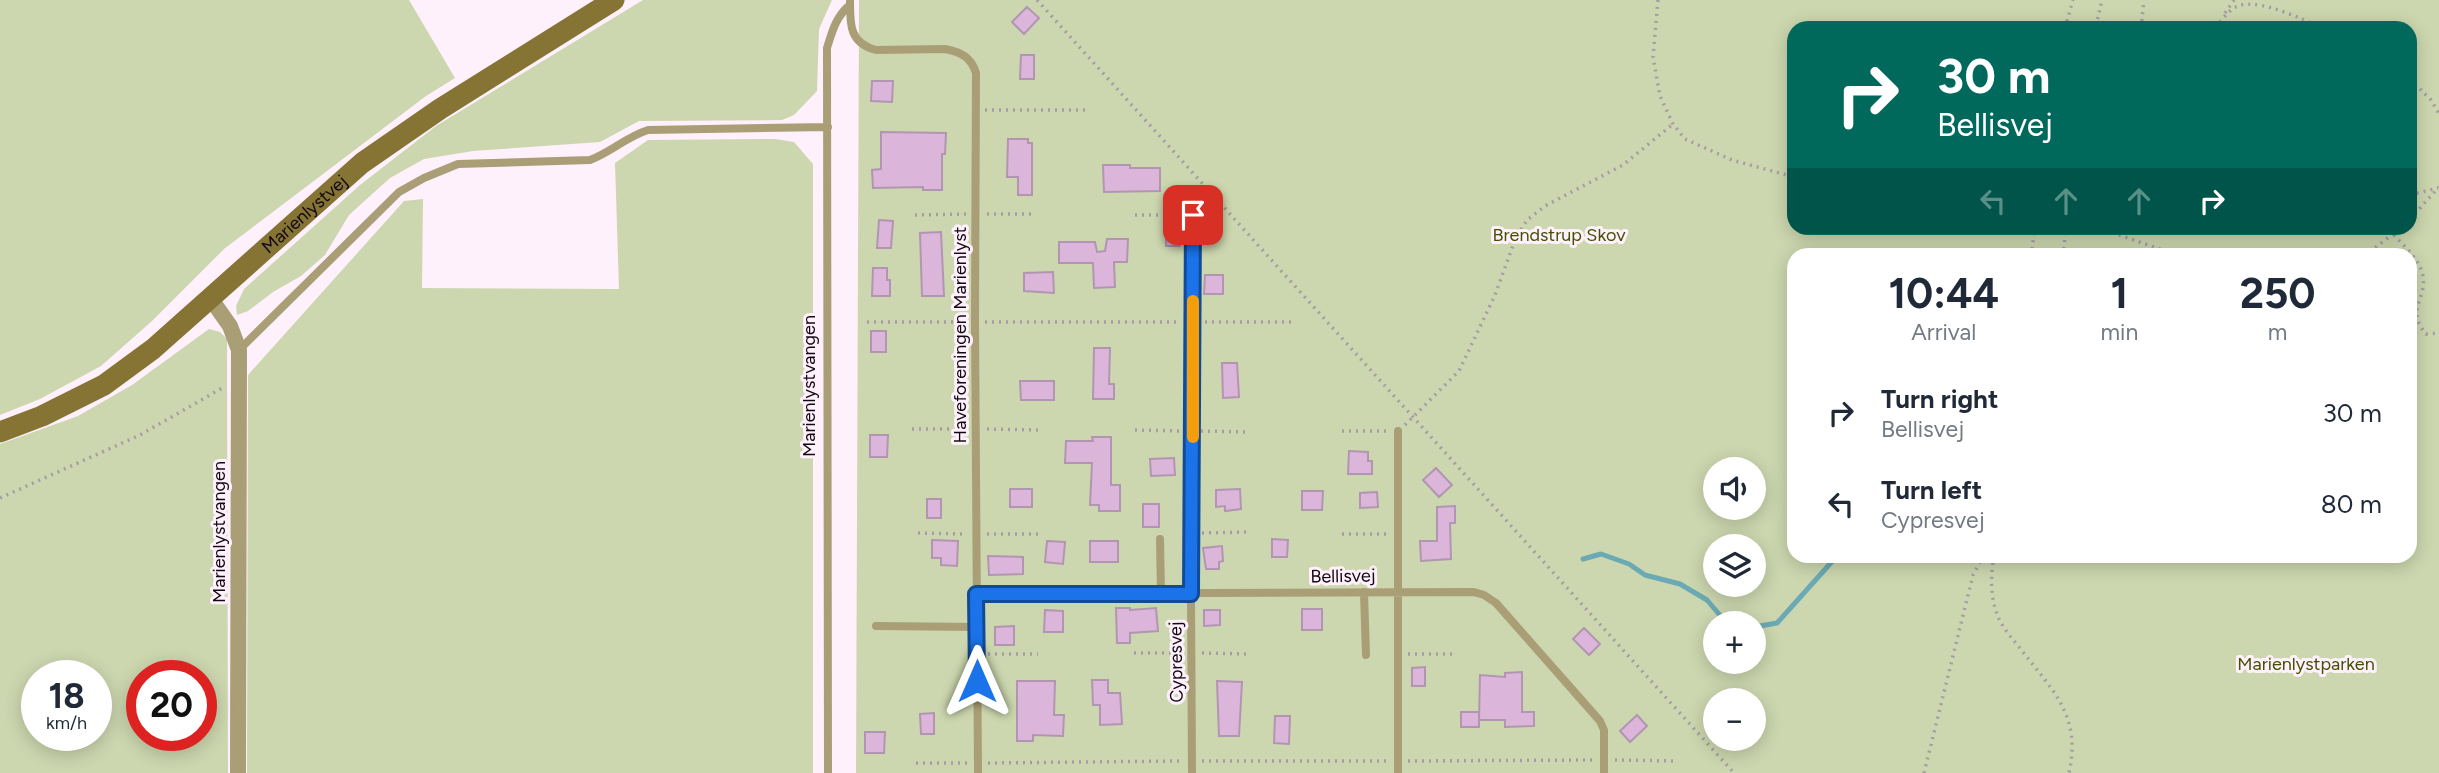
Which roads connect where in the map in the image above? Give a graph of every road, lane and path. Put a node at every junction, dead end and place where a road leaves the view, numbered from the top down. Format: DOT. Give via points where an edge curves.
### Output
graph roads {
  1 [pos="1037,0"];
  2 [pos="1658,0"];
  3 [pos="2073,0"];
  4 [pos="2102,0"];
  5 [pos="2144,0"];
  6 [pos="2234,0"];
  7 [pos="609,1"];
  8 [pos="850,2"];
  9 [pos="2223,17"];
  10 [pos="2067,21"];
  11 [pos="2097,21"];
  12 [pos="2142,21"];
  13 [pos="2220,21"];
  14 [pos="2304,21"];
  15 [pos="2417,86"];
  16 [pos="976,110"];
  17 [pos="1088,110"];
  18 [pos="2439,114"];
  19 [pos="1673,124"];
  20 [pos="828,127"];
  21 [pos="1787,175"];
  22 [pos="2439,187"];
  23 [pos="2417,193"];
  24 [pos="2417,211"];
  25 [pos="1135,215"];
  26 [pos="1193,215"];
  27 [pos="2119,235"];
  28 [pos="2393,235"];
  29 [pos="2157,248"];
  30 [pos="2375,248"];
  31 [pos="2417,263"];
  32 [pos="211,299"];
  33 [pos="2417,309"];
  34 [pos="2417,318"];
  35 [pos="867,322"];
  36 [pos="975,322"];
  37 [pos="1193,322"];
  38 [pos="1294,322"];
  39 [pos="2439,333"];
  40 [pos="239,350"];
  41 [pos="241,377"];
  42 [pos="1414,418"];
  43 [pos="1342,431"];
  44 [pos="1398,431"];
  45 [pos="0,432"];
  46 [pos="0,498"];
  47 [pos="1248,532"];
  48 [pos="1193,533"];
  49 [pos="1342,534"];
  50 [pos="1399,534"];
  51 [pos="1160,539"];
  52 [pos="1978,563"];
  53 [pos="1993,563"];
  54 [pos="1364,592"];
  55 [pos="1399,592"];
  56 [pos="976,594"];
  57 [pos="1161,594"];
  58 [pos="1191,594"];
  59 [pos="876,626"];
  60 [pos="977,627"];
  61 [pos="977,654"];
  62 [pos="1038,654"];
  63 [pos="1399,654"];
  64 [pos="1454,654"];
  65 [pos="1366,655"];
  66 [pos="1604,760"];
  67 [pos="1193,761"];
  68 [pos="1398,761"];
  69 [pos="1677,761"];
  70 [pos="916,763"];
  71 [pos="978,763"];
  72 [pos="238,773"];
  73 [pos="828,773"];
  74 [pos="978,773"];
  75 [pos="1192,773"];
  76 [pos="1398,773"];
  77 [pos="1604,773"];
  78 [pos="1734,773"];
  79 [pos="1924,773"];
  80 [pos="2069,773"];
  1 -- 42 [label="path"];
  2 -- 19 [label="path" via="1653,57 1660,96"];
  3 -- 10 [label="path"];
  4 -- 11 [label="path"];
  5 -- 12 [label="path"];
  6 -- 9 [label="path"];
  7 -- 32 [label="street, Marienlystvej" via="362,163"];
  8 -- 16 [label="lane, Haveforeningen Marienlyst" via="851,29 865,47 945,49 966,56 976,73"];
  8 -- 20 [label="lane, Marienlystvangen" via="833,28 827,48"];
  9 -- 13 [label="path"];
  9 -- 14 [label="path" via="2241,5 2262,5"];
  15 -- 18 [label="path"];
  16 -- 17 [label="path"];
  16 -- 36 [label="lane, Haveforeningen Marienlyst"];
  19 -- 21 [label="path" via="1685,139 1732,160"];
  19 -- 42 [label="path" via="1623,165 1527,220 1459,371"];
  20 -- 40 [label="lane" via="648,130 590,160 458,164 399,192"];
  20 -- 73 [label="lane, Marienlystvangen"];
  22 -- 23 [label="path"];
  22 -- 24 [label="path"];
  25 -- 26 [label="path"];
  26 -- 37 [label="lane, Cypresvej"];
  27 -- 29 [label="path"];
  28 -- 30 [label="path"];
  31 -- 33 [label="path" via="2423,282"];
  32 -- 40 [label="street, Marienlystvangen" via="230,326"];
  32 -- 45 [label="street, Marienlystvej" via="104,385"];
  34 -- 39 [label="path" via="2426,334"];
  35 -- 36 [label="path"];
  36 -- 37 [label="path"];
  36 -- 56 [label="lane, Haveforeningen Marienlyst"];
  37 -- 38 [label="path"];
  37 -- 48 [label="lane, Cypresvej"];
  40 -- 41 [label="street, Marienlystvangen"];
  41 -- 46 [label="path" via="139,435"];
  41 -- 72 [label="street, Marienlystvangen"];
  42 -- 78 [label="path"];
  43 -- 44 [label="path"];
  44 -- 50 [label="lane"];
  47 -- 48 [label="path"];
  48 -- 58 [label="lane, Cypresvej"];
  49 -- 50 [label="path"];
  50 -- 55 [label="lane"];
  51 -- 57 [label="lane"];
  52 -- 79 [label="path"];
  53 -- 80 [label="path" via="1996,612 2066,713 2074,750"];
  54 -- 55 [label="lane, Bellisvej"];
  54 -- 58 [label="lane, Bellisvej"];
  54 -- 65 [label="lane"];
  55 -- 63 [label="lane"];
  55 -- 66 [label="lane, Bellisvej" via="1474,592 1496,603 1600,721"];
  56 -- 57 [label="lane, Bellisvej"];
  56 -- 60 [label="lane, Haveforeningen Marienlyst"];
  57 -- 58 [label="lane, Bellisvej"];
  58 -- 67 [label="lane, Cypresvej"];
  59 -- 60 [label="lane"];
  60 -- 61 [label="lane, Haveforeningen Marienlyst"];
  61 -- 62 [label="path"];
  61 -- 71 [label="lane, Haveforeningen Marienlyst"];
  63 -- 64 [label="path"];
  63 -- 68 [label="lane"];
  66 -- 68 [label="path"];
  66 -- 69 [label="path"];
  66 -- 77 [label="lane, Bellisvej"];
  67 -- 68 [label="path"];
  67 -- 71 [label="path"];
  67 -- 75 [label="lane, Cypresvej"];
  68 -- 76 [label="lane"];
  70 -- 71 [label="path"];
  71 -- 74 [label="lane, Haveforeningen Marienlyst"];
}
